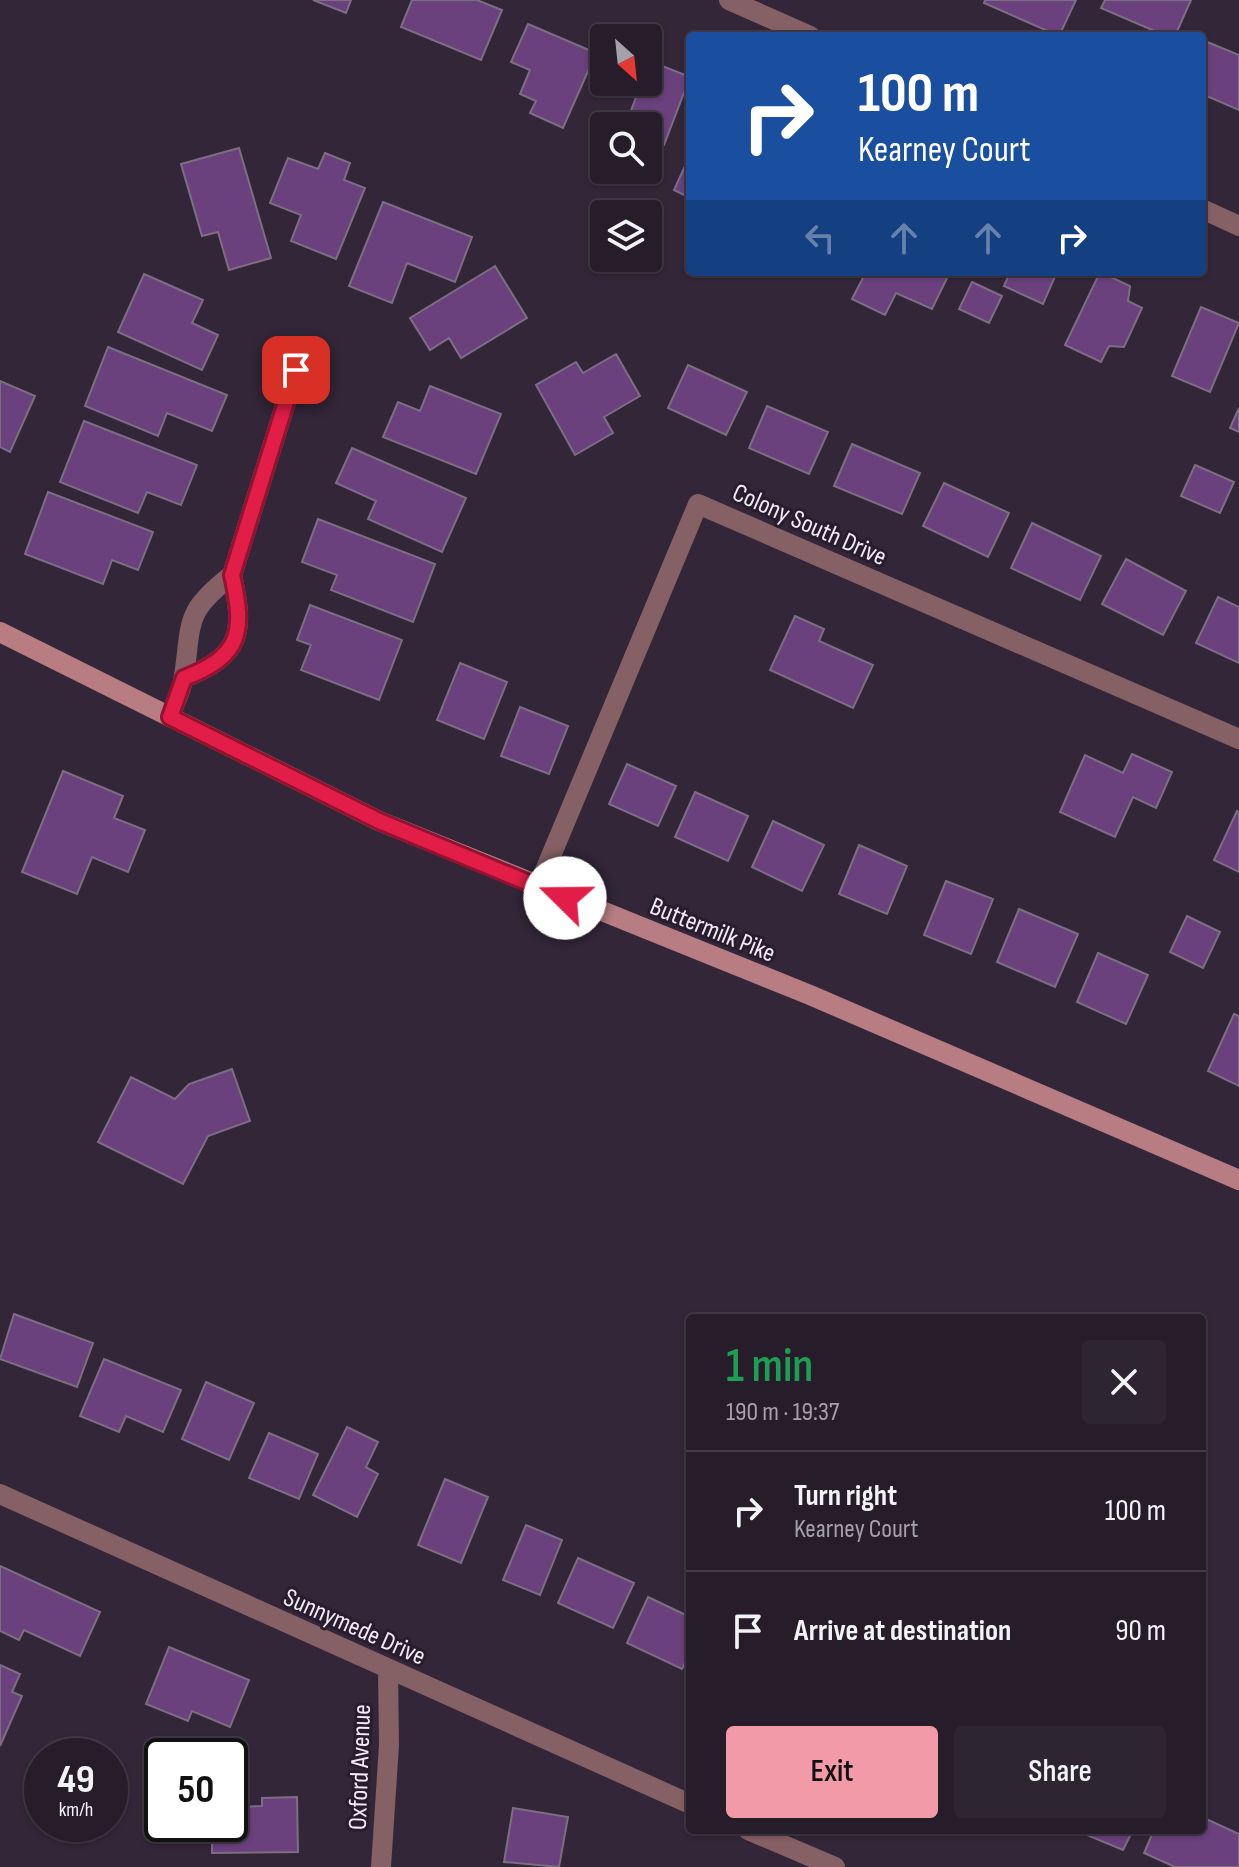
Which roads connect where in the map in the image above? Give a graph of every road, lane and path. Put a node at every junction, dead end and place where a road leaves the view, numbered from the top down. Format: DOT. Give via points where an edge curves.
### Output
graph roads {
  1 [pos="729,0"];
  2 [pos="801,32"];
  3 [pos="1206,211"];
  4 [pos="1239,226"];
  5 [pos="296,370"];
  6 [pos="232,575"];
  7 [pos="0,632"];
  8 [pos="184,678"];
  9 [pos="170,717"];
  10 [pos="1239,739"];
  11 [pos="538,887"];
  12 [pos="1239,1180"];
  13 [pos="0,1494"];
  14 [pos="388,1670"];
  15 [pos="686,1802"];
  16 [pos="757,1834"];
  17 [pos="381,1867"];
  18 [pos="835,1867"];
  1 -- 2 [label="street"];
  3 -- 4 [label="street"];
  5 -- 6 [label="street"];
  6 -- 8 [label="street" via="204,597 188,628"];
  6 -- 8 [label="street" via="240,609 233,646 215,665"];
  7 -- 9 [label="main road, Buttermilk Pike"];
  8 -- 9 [label="street"];
  9 -- 11 [label="main road, Buttermilk Pike" via="366,815"];
  10 -- 11 [label="street, Colony South Drive" via="698,504"];
  11 -- 12 [label="main road, Buttermilk Pike" via="810,995"];
  13 -- 14 [label="street, Sunnymede Drive"];
  14 -- 15 [label="street, Sunnymede Drive"];
  14 -- 17 [label="street, Oxford Avenue"];
  16 -- 18 [label="street"];
}
